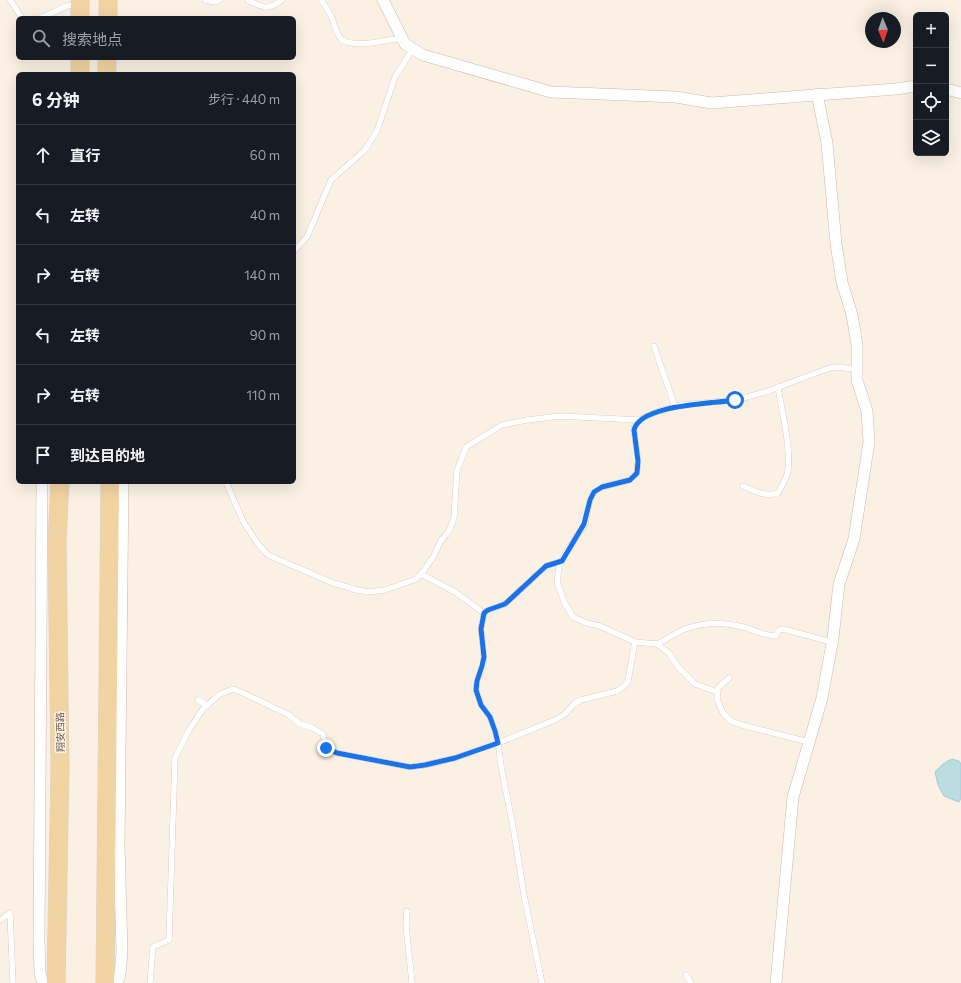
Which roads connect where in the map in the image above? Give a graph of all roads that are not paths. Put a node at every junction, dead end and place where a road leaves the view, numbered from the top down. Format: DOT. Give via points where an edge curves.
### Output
graph roads {
  1 [pos="10,0"];
  2 [pos="108,0"];
  3 [pos="205,0"];
  4 [pos="219,0"];
  5 [pos="248,0"];
  6 [pos="282,0"];
  7 [pos="321,0"];
  8 [pos="383,0"];
  9 [pos="80,8"];
  10 [pos="21,16"];
  11 [pos="43,16"];
  12 [pos="108,16"];
  13 [pos="402,38"];
  14 [pos="412,50"];
  15 [pos="80,60"];
  16 [pos="108,60"];
  17 [pos="108,60"];
  18 [pos="79,72"];
  19 [pos="107,72"];
  20 [pos="111,72"];
  21 [pos="913,87"];
  22 [pos="949,90"];
  23 [pos="961,93"];
  24 [pos="817,94"];
  25 [pos="296,249"];
  26 [pos="654,346"];
  27 [pos="857,369"];
  28 [pos="778,387"];
  29 [pos="675,407"];
  30 [pos="639,420"];
  31 [pos="42,484"];
  32 [pos="60,484"];
  33 [pos="110,484"];
  34 [pos="123,484"];
  35 [pos="227,484"];
  36 [pos="743,486"];
  37 [pos="562,561"];
  38 [pos="421,574"];
  39 [pos="484,613"];
  40 [pos="635,642"];
  41 [pos="832,642"];
  42 [pos="657,644"];
  43 [pos="729,678"];
  44 [pos="717,692"];
  45 [pos="198,700"];
  46 [pos="207,705"];
  47 [pos="809,742"];
  48 [pos="498,743"];
  49 [pos="407,911"];
  50 [pos="0,920"];
  51 [pos="686,976"];
  52 [pos="13,983"];
  53 [pos="43,983"];
  54 [pos="56,983"];
  55 [pos="105,983"];
  56 [pos="117,983"];
  57 [pos="150,983"];
  58 [pos="412,983"];
  59 [pos="542,983"];
  60 [pos="691,983"];
  61 [pos="776,983"];
  1 -- 10 [label="lane"];
  2 -- 12 [label="main road"];
  3 -- 4 [label="lane"];
  5 -- 6 [label="lane" via="260,7 266,7"];
  7 -- 13 [label="lane" via="343,40 366,44"];
  8 -- 13 [label="street"];
  9 -- 11 [label="lane" via="70,4"];
  13 -- 14 [label="street"];
  14 -- 24 [label="street" via="551,92 676,97 711,103"];
  14 -- 25 [label="lane" via="396,77 377,131 365,150 331,180 307,237"];
  15 -- 18 [label="main road"];
  16 -- 19 [label="main road"];
  17 -- 20 [label="street"];
  21 -- 24 [label="street" via="896,90"];
  22 -- 23 [label="street"];
  24 -- 27 [label="street" via="827,143 836,244 857,344"];
  26 -- 29 [label="lane"];
  27 -- 28 [label="lane" via="833,367"];
  27 -- 41 [label="street" via="857,380 867,411 869,442 854,539 839,584"];
  28 -- 29 [label="lane" via="735,400"];
  28 -- 36 [label="lane" via="788,457 788,471 783,486 778,493 770,495"];
  29 -- 30 [label="lane"];
  30 -- 37 [label="lane" via="634,430 637,473 630,480 602,487 594,492 584,524"];
  30 -- 38 [label="lane" via="560,416 527,420 502,425 466,447 457,471 454,518 449,531"];
  31 -- 53 [label="street" via="39,941 40,974"];
  32 -- 54 [label="main road, 翔安西路" via="57,542 60,768"];
  33 -- 55 [label="main road"];
  34 -- 56 [label="street" via="120,838 122,952"];
  35 -- 38 [label="lane" via="244,523 268,555 333,583 369,592 385,590 416,579"];
  37 -- 39 [label="lane" via="546,566 505,604"];
  37 -- 40 [label="lane" via="557,582 573,617"];
  38 -- 39 [label="lane" via="455,592"];
  39 -- 48 [label="lane" via="481,629 484,657 476,690 481,705 490,717"];
  40 -- 42 [label="lane"];
  40 -- 48 [label="lane" via="628,681 624,686 617,691 581,700 555,720"];
  41 -- 42 [label="lane" via="783,629 779,630 776,636 769,636 745,627 710,623 684,630"];
  41 -- 47 [label="street" via="822,698"];
  42 -- 44 [label="lane" via="669,653 678,667 695,684"];
  43 -- 44 [label="lane" via="722,683"];
  44 -- 47 [label="lane" via="723,713 731,721"];
  45 -- 46 [label="lane"];
  46 -- 48 [label="lane" via="225,691 232,689 323,734 326,748 337,753 410,767 455,758"];
  46 -- 57 [label="lane" via="189,730 175,758 169,940 154,947"];
  47 -- 61 [label="street" via="794,797"];
  48 -- 59 [label="lane"];
  49 -- 58 [label="lane"];
  50 -- 52 [label="lane" via="10,913"];
  51 -- 60 [label="lane"];
}
